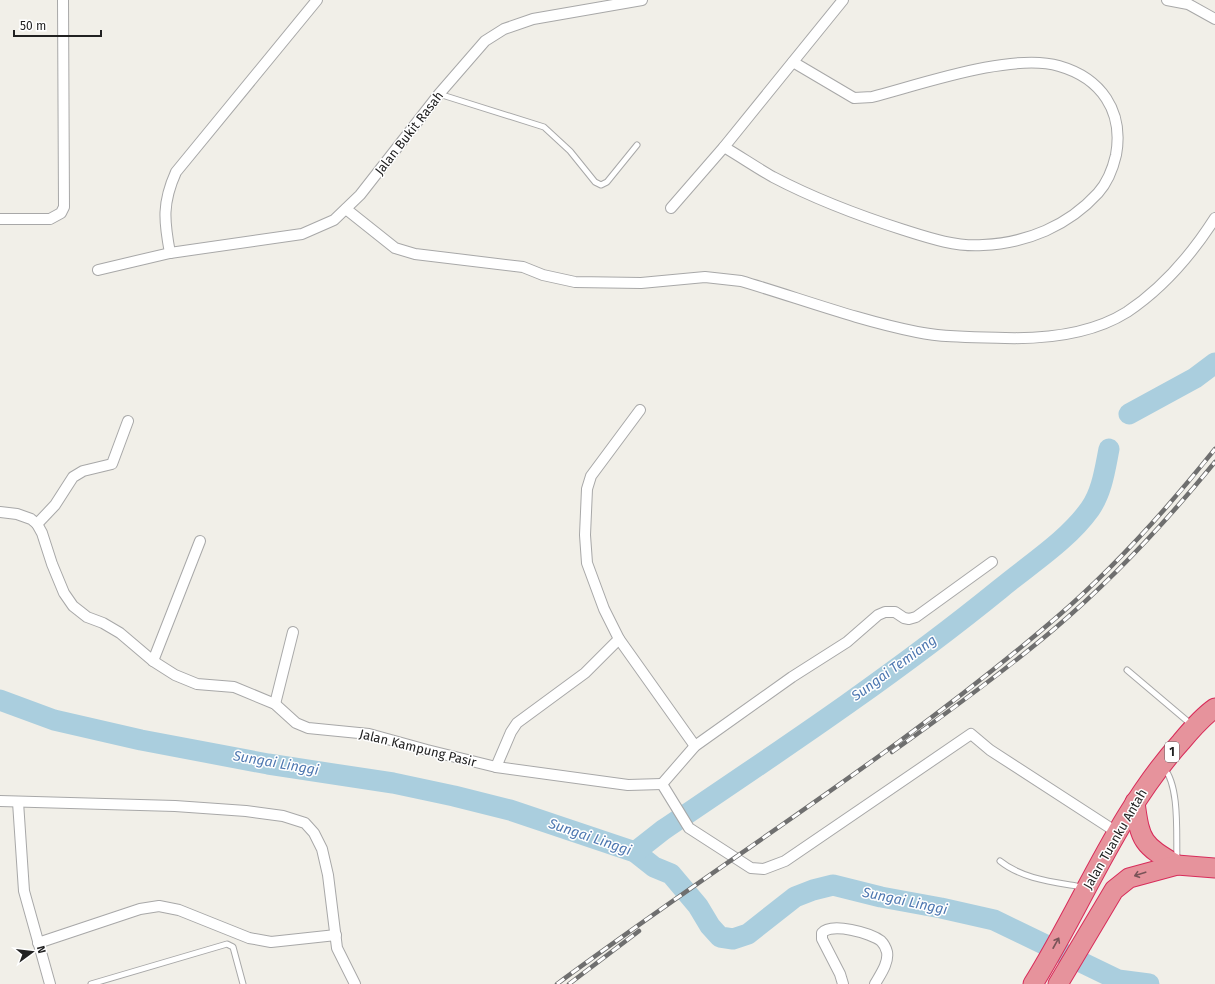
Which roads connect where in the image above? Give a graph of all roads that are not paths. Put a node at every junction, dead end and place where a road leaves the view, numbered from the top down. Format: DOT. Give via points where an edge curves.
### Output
graph roads {
  1 [pos="63,0"];
  2 [pos="317,0"];
  3 [pos="642,0"];
  4 [pos="843,0"];
  5 [pos="1167,0"];
  6 [pos="1215,19"];
  7 [pos="793,62"];
  8 [pos="439,94"];
  9 [pos="637,145"];
  10 [pos="724,147"];
  11 [pos="671,208"];
  12 [pos="346,209"];
  13 [pos="1215,218"];
  14 [pos="0,219"];
  15 [pos="170,252"];
  16 [pos="98,270"];
  17 [pos="640,410"];
  18 [pos="128,421"];
  19 [pos="0,512"];
  20 [pos="37,524"];
  21 [pos="200,541"];
  22 [pos="992,562"];
  23 [pos="293,632"];
  24 [pos="619,639"];
  25 [pos="153,661"];
  26 [pos="1127,670"];
  27 [pos="275,704"];
  28 [pos="1215,708"];
  29 [pos="1194,727"];
  30 [pos="695,746"];
  31 [pos="1161,764"];
  32 [pos="496,767"];
  33 [pos="662,784"];
  34 [pos="0,801"];
  35 [pos="18,802"];
  36 [pos="1135,802"];
  37 [pos="1118,832"];
  38 [pos="1000,861"];
  39 [pos="1177,864"];
  40 [pos="1215,868"];
  41 [pos="1084,893"];
  42 [pos="336,935"];
  43 [pos="38,942"];
  44 [pos="1035,980"];
  45 [pos="50,984"];
  46 [pos="92,984"];
  47 [pos="243,984"];
  48 [pos="355,984"];
  49 [pos="843,984"];
  50 [pos="875,984"];
  51 [pos="1058,984"];
  1 -- 14 [label="street" via="64,207 61,213 50,219"];
  2 -- 15 [label="street" via="176,172 169,188 164,215"];
  3 -- 8 [label="street, Jalan Bukit Rasah" via="533,19 504,29 485,41"];
  4 -- 7 [label="street"];
  5 -- 6 [label="street" via="1188,4"];
  7 -- 10 [label="street"];
  7 -- 10 [label="street" via="854,98 872,97 1010,64 1037,62 1058,65 1078,73 1095,85 1106,98 1116,118 1118,142 1113,167 1099,192 1077,213 1047,230 1014,242 981,245 938,241 880,223 772,176"];
  8 -- 9 [label="lane" via="544,127 570,151 595,182 601,185 607,182"];
  8 -- 12 [label="street, Jalan Bukit Rasah" via="360,195"];
  10 -- 11 [label="street"];
  12 -- 13 [label="street" via="395,248 415,254 523,267 543,275 575,282 623,284 705,277 723,278 917,332 940,336 1032,339 1064,335 1126,312 1156,289 1184,262"];
  12 -- 15 [label="street, Jalan Bukit Rasah" via="334,220 302,234"];
  15 -- 16 [label="street, Jalan Bukit Rasah"];
  17 -- 24 [label="street" via="592,476 587,489 587,563"];
  18 -- 20 [label="street" via="112,464 73,477 55,505"];
  19 -- 20 [label="street" via="17,514"];
  20 -- 25 [label="street, Jalan Kampung Pasir" via="64,593 73,606 87,617 104,623"];
  21 -- 25 [label="street"];
  22 -- 30 [label="street" via="916,617 904,618 894,612 878,615 847,642 792,677"];
  23 -- 27 [label="street"];
  24 -- 30 [label="street"];
  24 -- 32 [label="street" via="585,674 517,723"];
  25 -- 27 [label="street, Jalan Kampung Pasir" via="175,675 197,684 234,687"];
  26 -- 29 [label="lane"];
  27 -- 32 [label="street, Jalan Kampung Pasir" via="296,723 308,728 369,734"];
  28 -- 29 [label="highway, Jalan Tuanku Antah / 1"];
  29 -- 31 [label="highway, Jalan Tuanku Antah / 1"];
  30 -- 33 [label="street"];
  31 -- 36 [label="highway, Jalan Tuanku Antah / 1"];
  31 -- 39 [label="lane" via="1169,774 1174,791"];
  32 -- 33 [label="street, Jalan Kampung Pasir" via="628,785"];
  33 -- 37 [label="street" via="689,828 751,868 764,869 785,861 971,734 990,750"];
  34 -- 35 [label="street"];
  35 -- 42 [label="street" via="175,806 246,811 284,816 305,823 314,833 322,849"];
  35 -- 43 [label="street" via="24,891"];
  36 -- 37 [label="highway, Jalan Tuanku Antah / 1"];
  36 -- 39 [label="highway" via="1142,838 1152,850"];
  37 -- 41 [label="highway, Jalan Tuanku Antah / 1"];
  38 -- 41 [label="lane" via="1031,877"];
  39 -- 40 [label="highway"];
  39 -- 51 [label="highway, Jalan Tuanku Antah, one-way" via="1129,878 1114,890"];
  44 -- 41 [label="highway, Jalan Tuanku Antah / 1, one-way"];
  42 -- 43 [label="street" via="271,942 249,938 179,910 159,906 140,909"];
  42 -- 48 [label="street" via="337,948"];
  43 -- 45 [label="street"];
  46 -- 47 [label="lane" via="227,944 233,947"];
  49 -- 50 [label="street" via="822,939 825,930 840,927 874,938 884,945 887,952 886,964"];
}
